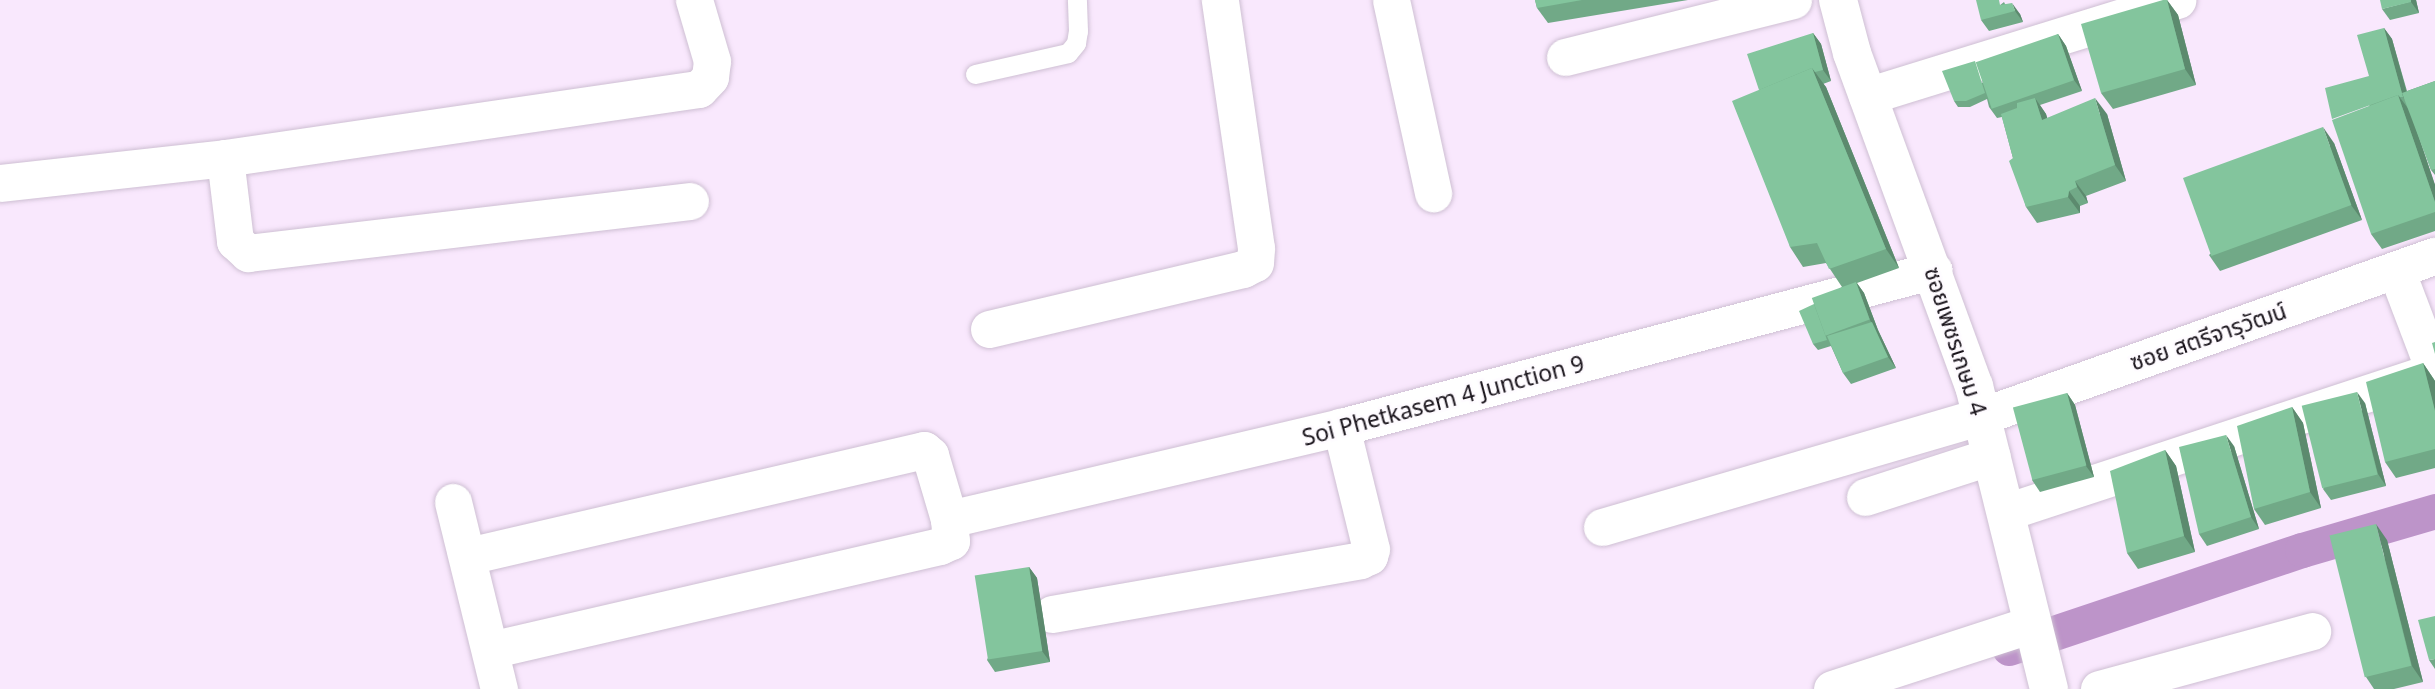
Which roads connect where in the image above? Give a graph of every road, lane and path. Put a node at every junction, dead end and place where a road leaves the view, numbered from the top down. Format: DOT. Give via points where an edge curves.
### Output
graph roads {
  1 [pos="694,0"];
  2 [pos="1077,0"];
  3 [pos="1220,0"];
  4 [pos="1391,0"];
  5 [pos="1793,0"];
  6 [pos="1838,0"];
  7 [pos="2178,0"];
  8 [pos="1565,57"];
  9 [pos="975,74"];
  10 [pos="1867,96"];
  11 [pos="225,159"];
  12 [pos="0,183"];
  13 [pos="1433,194"];
  14 [pos="690,201"];
  15 [pos="2435,256"];
  16 [pos="1934,270"];
  17 [pos="2396,270"];
  18 [pos="989,329"];
  19 [pos="1982,416"];
  20 [pos="1341,427"];
  21 [pos="1992,456"];
  22 [pos="1865,497"];
  23 [pos="453,502"];
  24 [pos="2006,512"];
  25 [pos="949,519"];
  26 [pos="1602,527"];
  27 [pos="468,556"];
  28 [pos="1052,614"];
  29 [pos="2312,631"];
  30 [pos="2034,634"];
  31 [pos="490,650"];
  32 [pos="499,689"];
  33 [pos="1832,689"];
  34 [pos="2049,689"];
  35 [pos="2099,689"];
  1 -- 11 [label="street" via="712,61 710,77 699,89"];
  2 -- 9 [label="lane" via="1078,32 1068,53"];
  3 -- 18 [label="street" via="1255,263"];
  4 -- 13 [label="street"];
  5 -- 8 [label="street"];
  6 -- 10 [label="street, ซอยเพชรเกษม 4"];
  7 -- 10 [label="street"];
  10 -- 16 [label="street, ซอยเพชรเกษม 4"];
  11 -- 12 [label="street"];
  11 -- 14 [label="street" via="236,241 248,253"];
  15 -- 17 [label="street, ซอย สตรีจารุวัฒน์"];
  16 -- 19 [label="street, ซอยเพชรเกษม 4"];
  16 -- 20 [label="street, Soi Phetkasem 4 Junction 9"];
  17 -- 19 [label="street, ซอย สตรีจารุวัฒน์"];
  17 -- 24 [label="street" via="2431,362 2423,375"];
  19 -- 21 [label="street, ซอยเพชรเกษม 4"];
  19 -- 26 [label="street, ซอย สตรีจารุวัฒน์"];
  20 -- 25 [label="street, Soi Phetkasem 4 Junction 9"];
  20 -- 28 [label="street" via="1369,556"];
  21 -- 22 [label="street"];
  21 -- 24 [label="street, ซอยเพชรเกษม 4"];
  23 -- 27 [label="street"];
  24 -- 30 [label="street, ซอยเพชรเกษม 4"];
  25 -- 27 [label="street" via="930,454 924,450"];
  25 -- 31 [label="street" via="951,541 940,547"];
  27 -- 31 [label="street"];
  29 -- 35 [label="street"];
  30 -- 33 [label="street"];
  30 -- 34 [label="street, ซอยเพชรเกษม 4"];
  31 -- 32 [label="street"];
}
